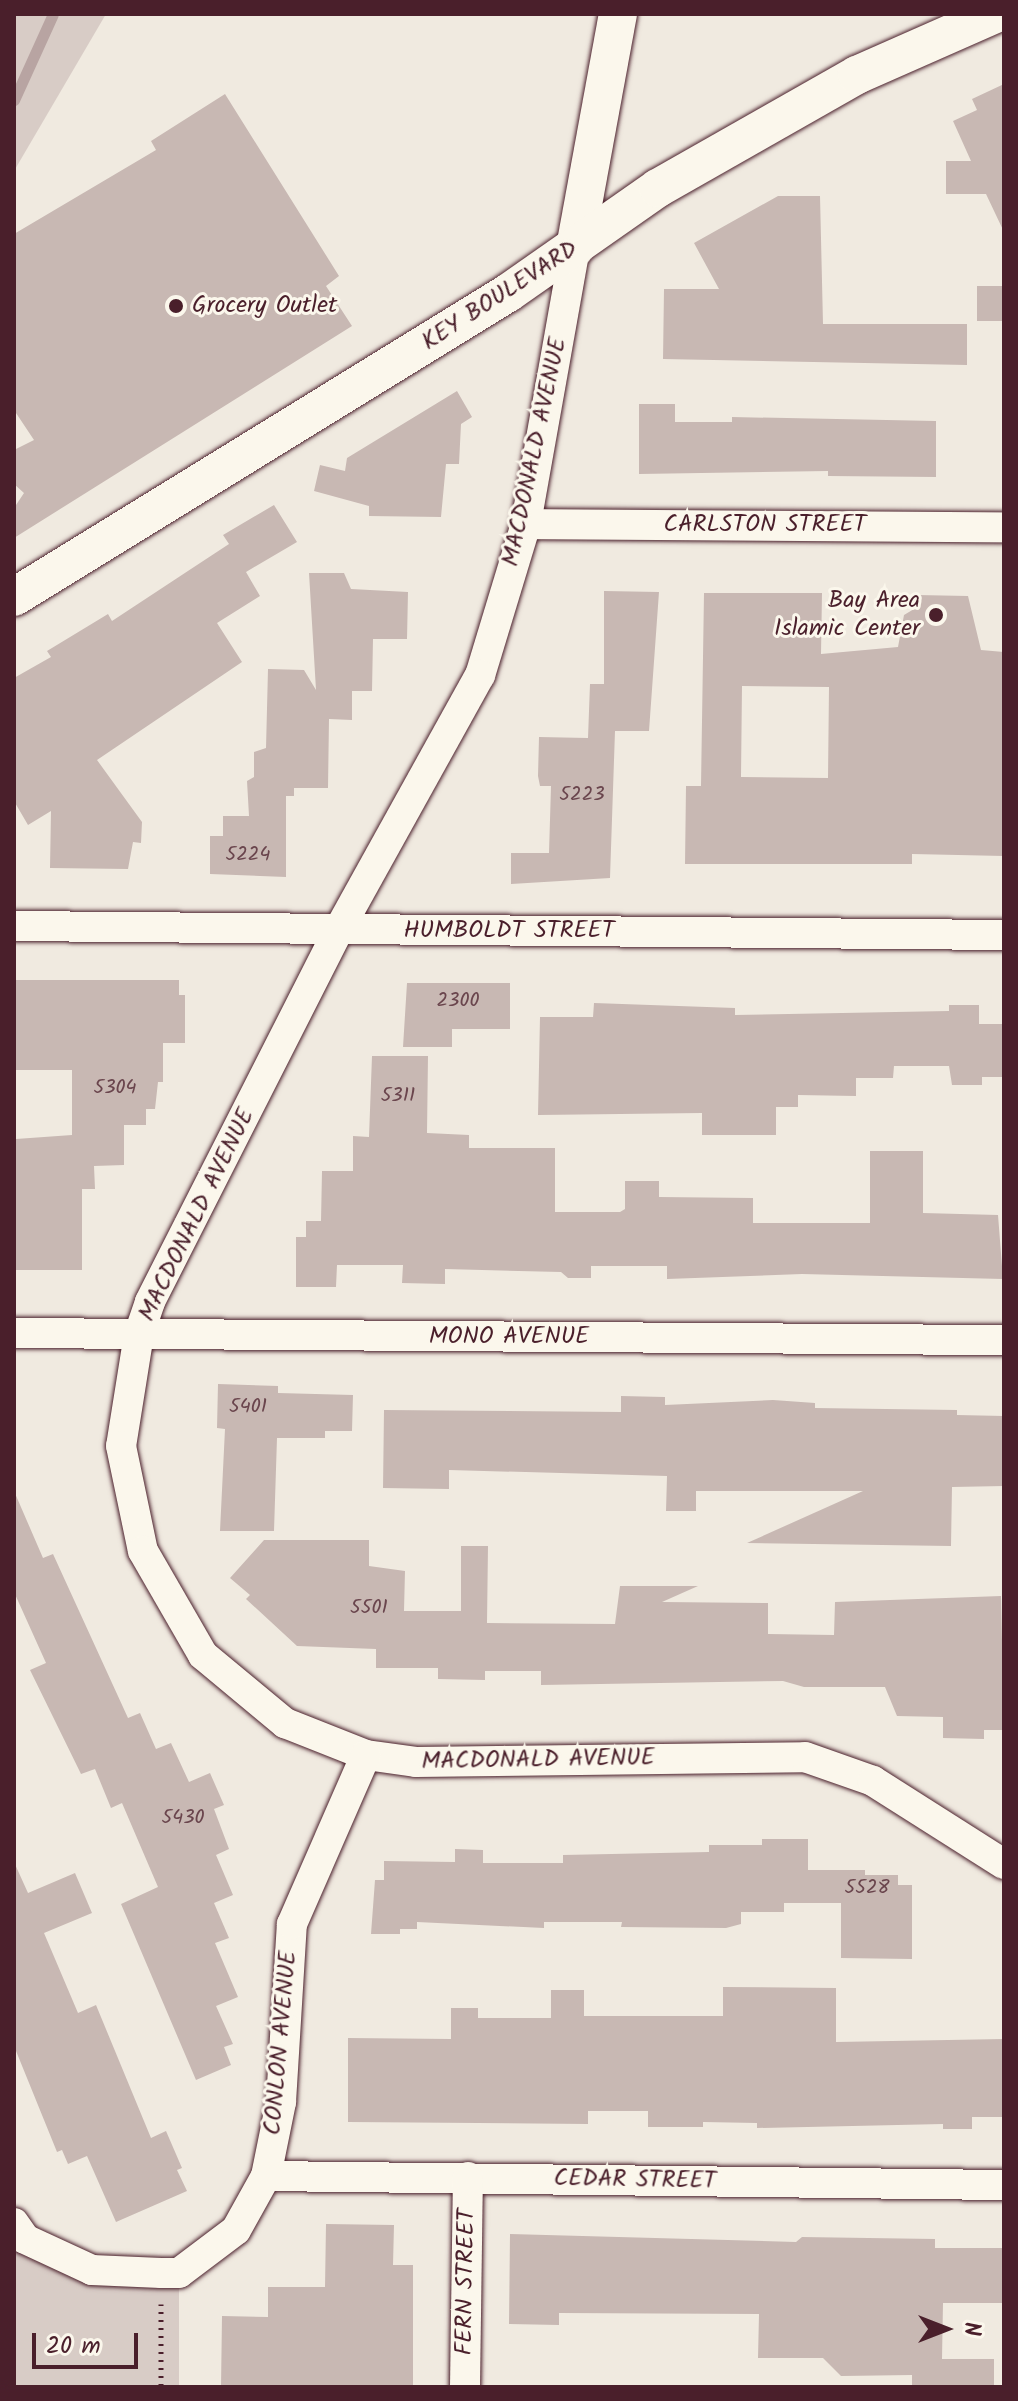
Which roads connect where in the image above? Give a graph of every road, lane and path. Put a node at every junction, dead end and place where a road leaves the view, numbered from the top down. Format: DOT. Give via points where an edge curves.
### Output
graph roads {
  1 [pos="618,14"];
  2 [pos="995,14"];
  3 [pos="575,248"];
  4 [pos="526,524"];
  5 [pos="1004,527"];
  6 [pos="14,597"];
  7 [pos="14,926"];
  8 [pos="339,929"];
  9 [pos="1004,935"];
  10 [pos="14,1333"];
  11 [pos="139,1334"];
  12 [pos="1004,1340"];
  13 [pos="366,1755"];
  14 [pos="1004,1864"];
  15 [pos="266,2176"];
  16 [pos="468,2177"];
  17 [pos="1004,2185"];
  18 [pos="14,2223"];
  19 [pos="161,2273"];
  20 [pos="161,2387"];
  21 [pos="465,2387"];
  1 -- 3 [label="street, MACDONALD AVENUE"];
  2 -- 3 [label="street, KEY BOULEVARD" via="843,83 658,188"];
  3 -- 4 [label="street, MACDONALD AVENUE"];
  3 -- 6 [label="street, KEY BOULEVARD"];
  4 -- 5 [label="street, CARLSTON STREET"];
  4 -- 8 [label="street, MACDONALD AVENUE" via="480,675"];
  7 -- 8 [label="street, HUMBOLDT STREET"];
  8 -- 9 [label="street, HUMBOLDT STREET"];
  8 -- 11 [label="street, MACDONALD AVENUE" via="150,1302"];
  10 -- 11 [label="street, MONO AVENUE"];
  11 -- 12 [label="street, MONO AVENUE"];
  11 -- 13 [label="street, MACDONALD AVENUE" via="121,1446 143,1551 203,1655 285,1723"];
  13 -- 14 [label="street, MACDONALD AVENUE" via="416,1762 805,1757 873,1781"];
  13 -- 15 [label="street, CONLON AVENUE" via="292,1924 281,2102"];
  15 -- 16 [label="street, CEDAR STREET"];
  15 -- 19 [label="street, CONLON AVENUE" via="236,2230 179,2273"];
  16 -- 17 [label="street, CEDAR STREET"];
  16 -- 21 [label="street, FERN STREET"];
  18 -- 19 [label="street, CONLON AVENUE" via="25,2239 92,2270"];
  19 -- 20 [label="path"];
}
